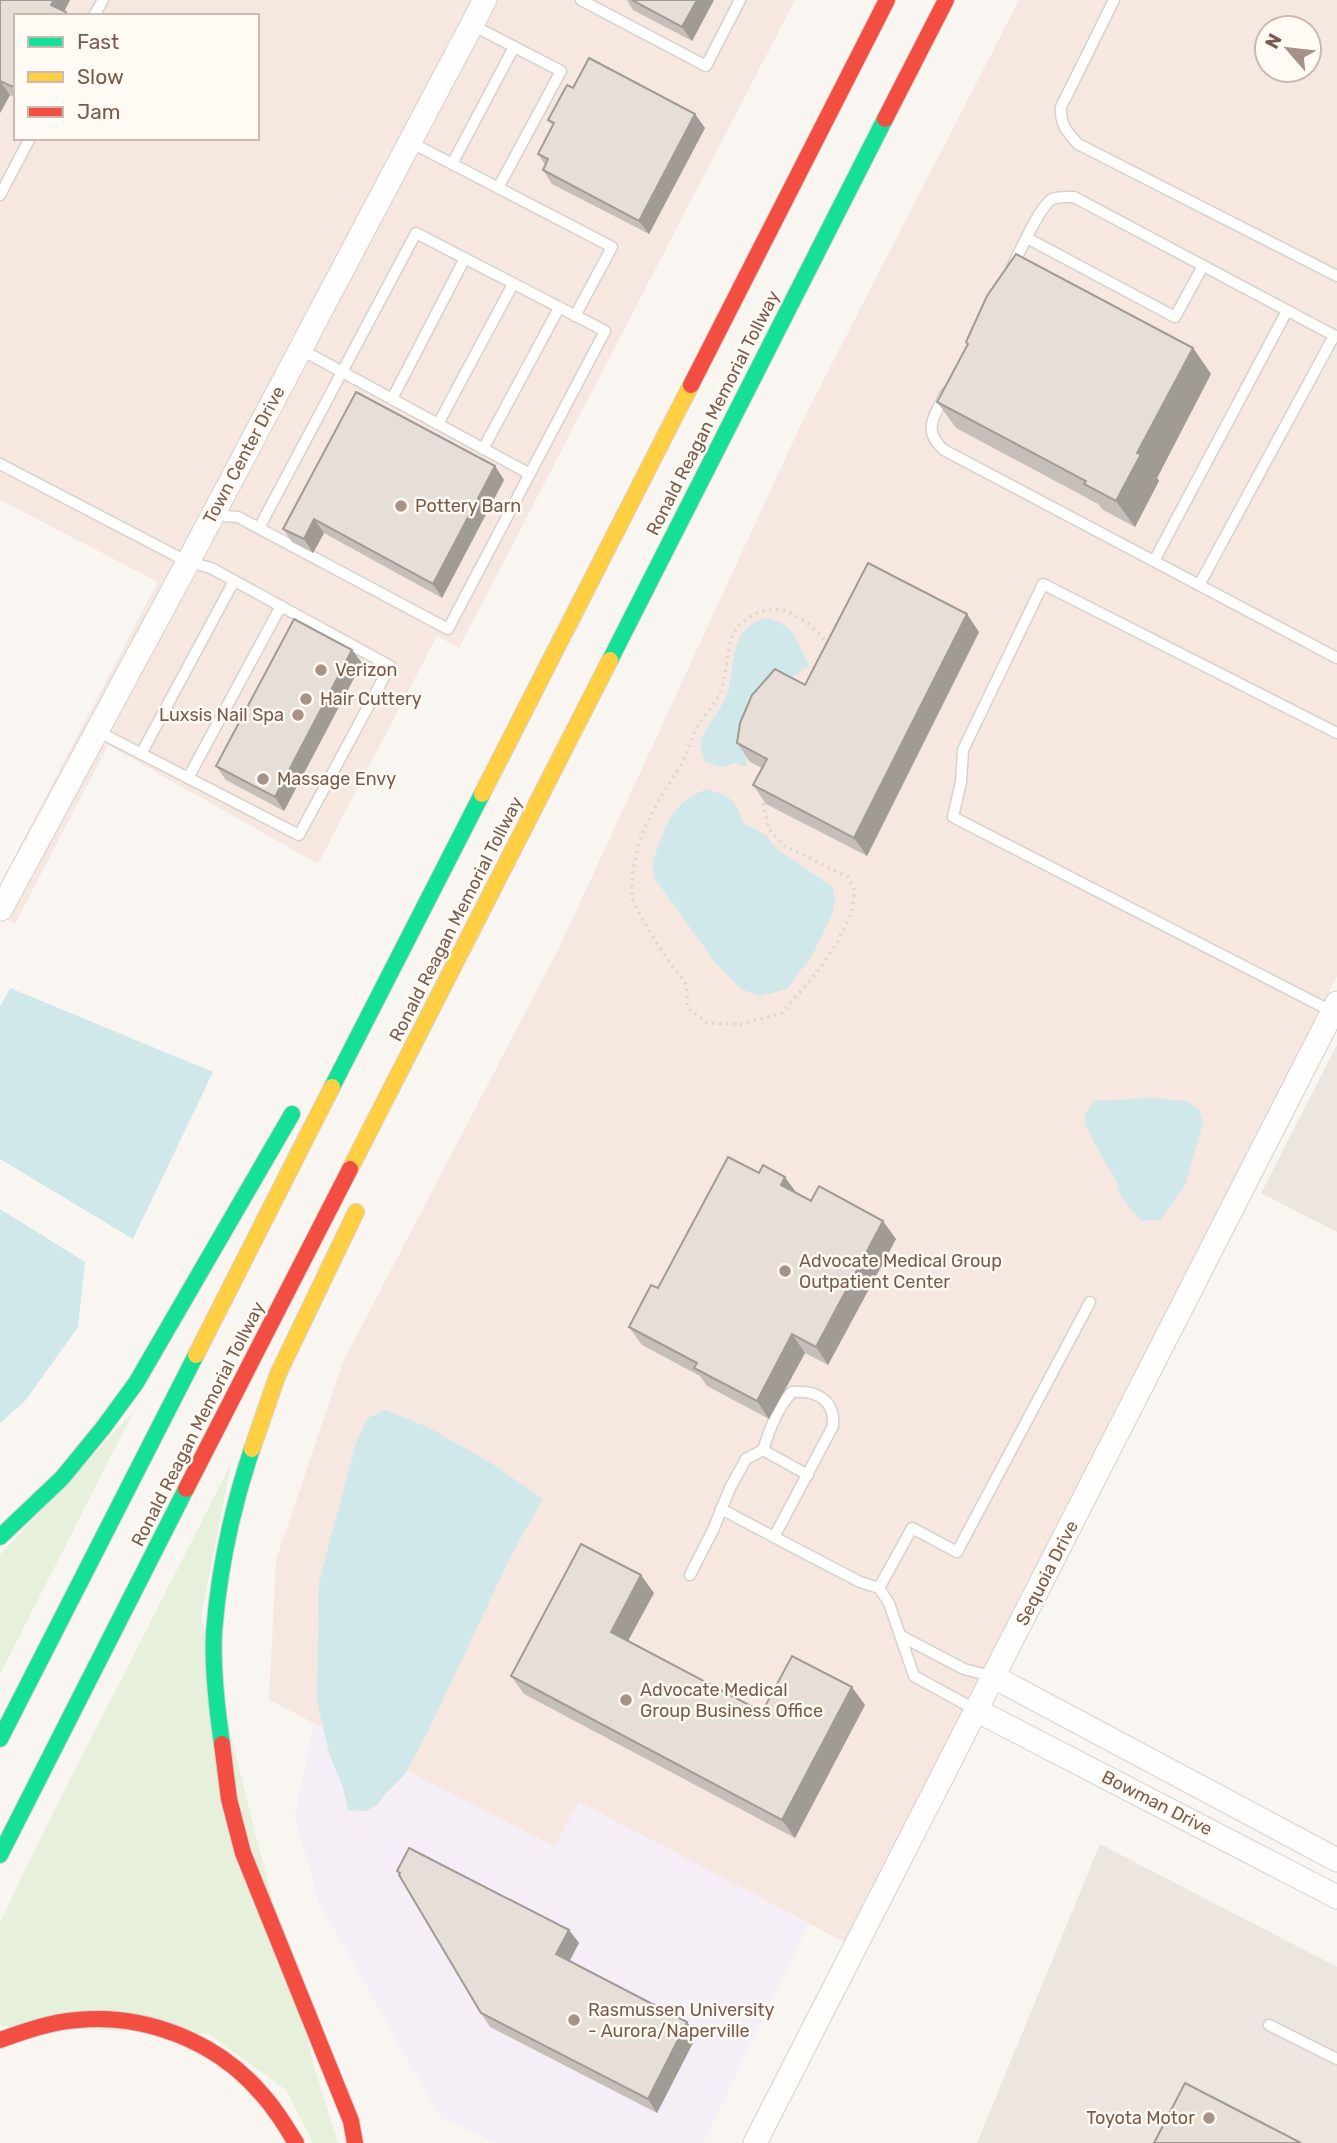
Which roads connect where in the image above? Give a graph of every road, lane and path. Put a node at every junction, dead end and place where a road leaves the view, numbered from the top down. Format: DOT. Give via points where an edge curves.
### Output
graph roads {
  1 [pos="485,0"];
  2 [pos="581,0"];
  3 [pos="740,0"];
  4 [pos="887,0"];
  5 [pos="946,0"];
  6 [pos="1114,0"];
  7 [pos="598,4"];
  8 [pos="472,25"];
  9 [pos="514,47"];
  10 [pos="29,140"];
  11 [pos="410,142"];
  12 [pos="453,164"];
  13 [pos="498,188"];
  14 [pos="0,195"];
  15 [pos="1027,238"];
  16 [pos="465,258"];
  17 [pos="1203,266"];
  18 [pos="1008,275"];
  19 [pos="1337,276"];
  20 [pos="513,284"];
  21 [pos="559,307"];
  22 [pos="1287,311"];
  23 [pos="575,316"];
  24 [pos="1335,336"];
  25 [pos="300,349"];
  26 [pos="342,372"];
  27 [pos="951,384"];
  28 [pos="392,399"];
  29 [pos="438,424"];
  30 [pos="483,449"];
  31 [pos="0,464"];
  32 [pos="530,474"];
  33 [pos="212,515"];
  34 [pos="259,528"];
  35 [pos="1154,561"];
  36 [pos="188,562"];
  37 [pos="234,581"];
  38 [pos="1199,584"];
  39 [pos="281,606"];
  40 [pos="829,648"];
  41 [pos="1337,658"];
  42 [pos="97,731"];
  43 [pos="1337,733"];
  44 [pos="141,754"];
  45 [pos="188,778"];
  46 [pos="763,803"];
  47 [pos="1,909"];
  48 [pos="1335,1007"];
  49 [pos="430,1012"];
  50 [pos="354,1046"];
  51 [pos="316,1081"];
  52 [pos="405,1097"];
  53 [pos="300,1101"];
  54 [pos="365,1194"];
  55 [pos="1090,1302"];
  56 [pos="763,1450"];
  57 [pos="808,1475"];
  58 [pos="721,1509"];
  59 [pos="0,1537"];
  60 [pos="774,1537"];
  61 [pos="690,1575"];
  62 [pos="879,1588"];
  63 [pos="901,1636"];
  64 [pos="994,1677"];
  65 [pos="976,1710"];
  66 [pos="0,1738"];
  67 [pos="0,1854"];
  68 [pos="1337,1860"];
  69 [pos="1337,1897"];
  70 [pos="1269,2025"];
  71 [pos="0,2040"];
  72 [pos="1337,2059"];
  73 [pos="296,2143"];
  74 [pos="355,2143"];
  75 [pos="755,2143"];
  1 -- 8 [label="street, Town Center Drive"];
  2 -- 7 [label="lane"];
  3 -- 7 [label="lane" via="706,66"];
  4 -- 50 [label="highway, Ronald Reagan Memorial Tollway"];
  5 -- 49 [label="highway, Ronald Reagan Memorial Tollway"];
  6 -- 19 [label="lane" via="1061,107 1060,122 1067,133 1078,144"];
  8 -- 9 [label="lane"];
  8 -- 11 [label="street, Town Center Drive"];
  9 -- 12 [label="lane"];
  9 -- 13 [label="lane" via="561,71"];
  10 -- 14 [label="lane"];
  11 -- 12 [label="lane"];
  11 -- 25 [label="street, Town Center Drive"];
  12 -- 13 [label="lane"];
  13 -- 23 [label="lane" via="612,247"];
  15 -- 17 [label="lane" via="1050,200 1074,197"];
  15 -- 17 [label="lane" via="1175,317"];
  15 -- 18 [label="lane"];
  16 -- 20 [label="lane"];
  16 -- 26 [label="lane" via="416,233"];
  16 -- 28 [label="lane"];
  17 -- 22 [label="lane"];
  20 -- 21 [label="lane"];
  20 -- 29 [label="lane"];
  21 -- 23 [label="lane"];
  21 -- 30 [label="lane"];
  22 -- 24 [label="lane"];
  22 -- 35 [label="lane"];
  23 -- 32 [label="lane" via="605,331"];
  24 -- 38 [label="lane"];
  25 -- 26 [label="lane"];
  25 -- 33 [label="street, Town Center Drive"];
  26 -- 28 [label="lane"];
  26 -- 34 [label="lane"];
  27 -- 35 [label="lane" via="932,421 934,441 944,450"];
  28 -- 29 [label="lane"];
  29 -- 30 [label="lane"];
  30 -- 32 [label="lane"];
  31 -- 36 [label="lane"];
  32 -- 34 [label="lane" via="448,629"];
  33 -- 34 [label="lane" via="239,517"];
  33 -- 36 [label="street, Town Center Drive"];
  35 -- 38 [label="lane"];
  36 -- 37 [label="lane"];
  36 -- 42 [label="street, Town Center Drive"];
  37 -- 39 [label="lane"];
  37 -- 44 [label="lane"];
  38 -- 41 [label="lane"];
  39 -- 45 [label="lane"];
  39 -- 45 [label="lane" via="390,666 299,835"];
  40 -- 46 [label="path" via="821,634 782,608 750,615 728,645 718,697 649,815 640,840 632,899 686,985 687,1007 707,1023 743,1024 782,1013 818,971 851,914 855,891 848,877 783,845 769,829"];
  42 -- 44 [label="lane"];
  42 -- 47 [label="street, Town Center Drive"];
  43 -- 48 [label="lane" via="1043,584 963,750 953,817"];
  44 -- 45 [label="lane"];
  48 -- 64 [label="street, Sequoia Drive"];
  49 -- 52 [label="highway"];
  49 -- 67 [label="highway, Ronald Reagan Memorial Tollway"];
  50 -- 51 [label="highway"];
  50 -- 66 [label="highway, Ronald Reagan Memorial Tollway"];
  53 -- 59 [label="highway" via="136,1383 62,1478"];
  54 -- 74 [label="highway" via="278,1374 248,1461 226,1543 214,1634 220,1733 243,1853 335,2080"];
  55 -- 62 [label="lane" via="957,1552 912,1528"];
  56 -- 57 [label="lane"];
  56 -- 57 [label="lane" via="783,1402 792,1392 818,1396 834,1413 833,1426"];
  56 -- 58 [label="lane" via="747,1458"];
  57 -- 60 [label="lane"];
  58 -- 60 [label="lane"];
  58 -- 61 [label="lane"];
  60 -- 62 [label="lane"];
  62 -- 63 [label="lane" via="890,1603"];
  63 -- 64 [label="lane" via="964,1669"];
  63 -- 65 [label="lane" via="914,1676"];
  64 -- 65 [label="street, Sequoia Drive"];
  64 -- 68 [label="street, Bowman Drive"];
  65 -- 69 [label="street, Bowman Drive"];
  65 -- 75 [label="street, Sequoia Drive"];
  70 -- 72 [label="lane"];
  71 -- 73 [label="highway" via="86,2019 146,2025 181,2036 203,2044 243,2072 279,2114"];
}
